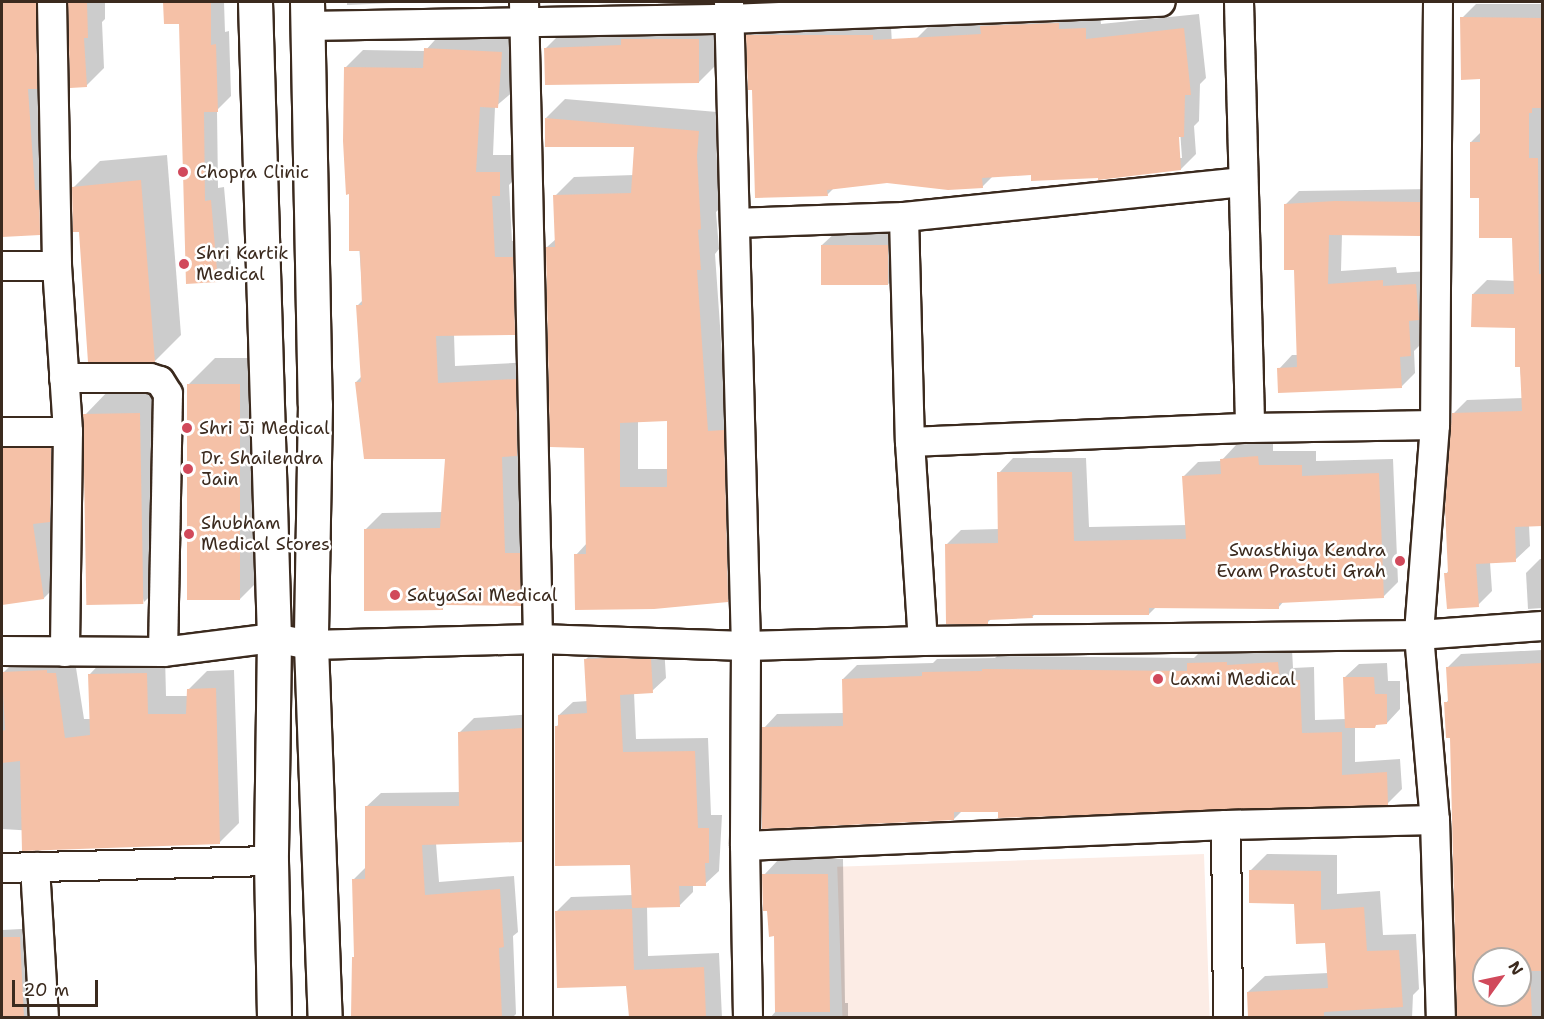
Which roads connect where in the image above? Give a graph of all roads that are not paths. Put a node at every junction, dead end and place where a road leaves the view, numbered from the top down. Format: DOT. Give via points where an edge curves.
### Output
graph roads {
  1 [pos="52,2"];
  2 [pos="255,2"];
  3 [pos="1161,2"];
  4 [pos="1239,2"];
  5 [pos="1438,2"];
  6 [pos="729,10"];
  7 [pos="524,12"];
  8 [pos="307,14"];
  9 [pos="1242,182"];
  10 [pos="904,217"];
  11 [pos="735,223"];
  12 [pos="2,266"];
  13 [pos="57,266"];
  14 [pos="64,378"];
  15 [pos="1435,425"];
  16 [pos="1250,428"];
  17 [pos="2,432"];
  18 [pos="68,432"];
  19 [pos="910,442"];
  20 [pos="1542,626"];
  21 [pos="1419,635"];
  22 [pos="274,639"];
  23 [pos="538,639"];
  24 [pos="923,641"];
  25 [pos="311,645"];
  26 [pos="746,646"];
  27 [pos="2,651"];
  28 [pos="64,652"];
  29 [pos="163,652"];
  30 [pos="1435,820"];
  31 [pos="1226,825"];
  32 [pos="745,846"];
  33 [pos="271,861"];
  34 [pos="35,867"];
  35 [pos="2,868"];
  36 [pos="44,1017"];
  37 [pos="273,1017"];
  38 [pos="326,1017"];
  39 [pos="538,1017"];
  40 [pos="748,1017"];
  41 [pos="1228,1017"];
  42 [pos="1441,1017"];
  1 -- 13 [label="street"];
  2 -- 22 [label="main road"];
  3 -- 6 [label="street"];
  4 -- 9 [label="street"];
  5 -- 15 [label="street"];
  6 -- 7 [label="street"];
  6 -- 11 [label="street"];
  7 -- 8 [label="street"];
  7 -- 23 [label="street"];
  8 -- 25 [label="main road" via="315,404"];
  9 -- 10 [label="street"];
  9 -- 16 [label="street"];
  10 -- 11 [label="street"];
  10 -- 19 [label="street"];
  11 -- 26 [label="street"];
  12 -- 13 [label="street"];
  13 -- 14 [label="street"];
  14 -- 18 [label="street"];
  14 -- 29 [label="street" via="150,378 160,381 168,394"];
  15 -- 16 [label="street"];
  15 -- 21 [label="street"];
  16 -- 19 [label="street"];
  17 -- 18 [label="street"];
  18 -- 28 [label="street"];
  19 -- 24 [label="street"];
  20 -- 21 [label="street"];
  21 -- 24 [label="street"];
  21 -- 30 [label="street"];
  22 -- 25 [label="street"];
  22 -- 29 [label="street"];
  22 -- 33 [label="main road"];
  23 -- 25 [label="street"];
  23 -- 26 [label="street"];
  23 -- 39 [label="street"];
  24 -- 26 [label="street"];
  25 -- 38 [label="main road"];
  26 -- 32 [label="street"];
  27 -- 28 [label="street"];
  28 -- 29 [label="street"];
  30 -- 31 [label="street"];
  30 -- 42 [label="street"];
  31 -- 32 [label="street"];
  31 -- 41 [label="street"];
  32 -- 40 [label="street"];
  33 -- 34 [label="street"];
  33 -- 37 [label="main road"];
  34 -- 35 [label="street"];
  34 -- 36 [label="street"];
}
